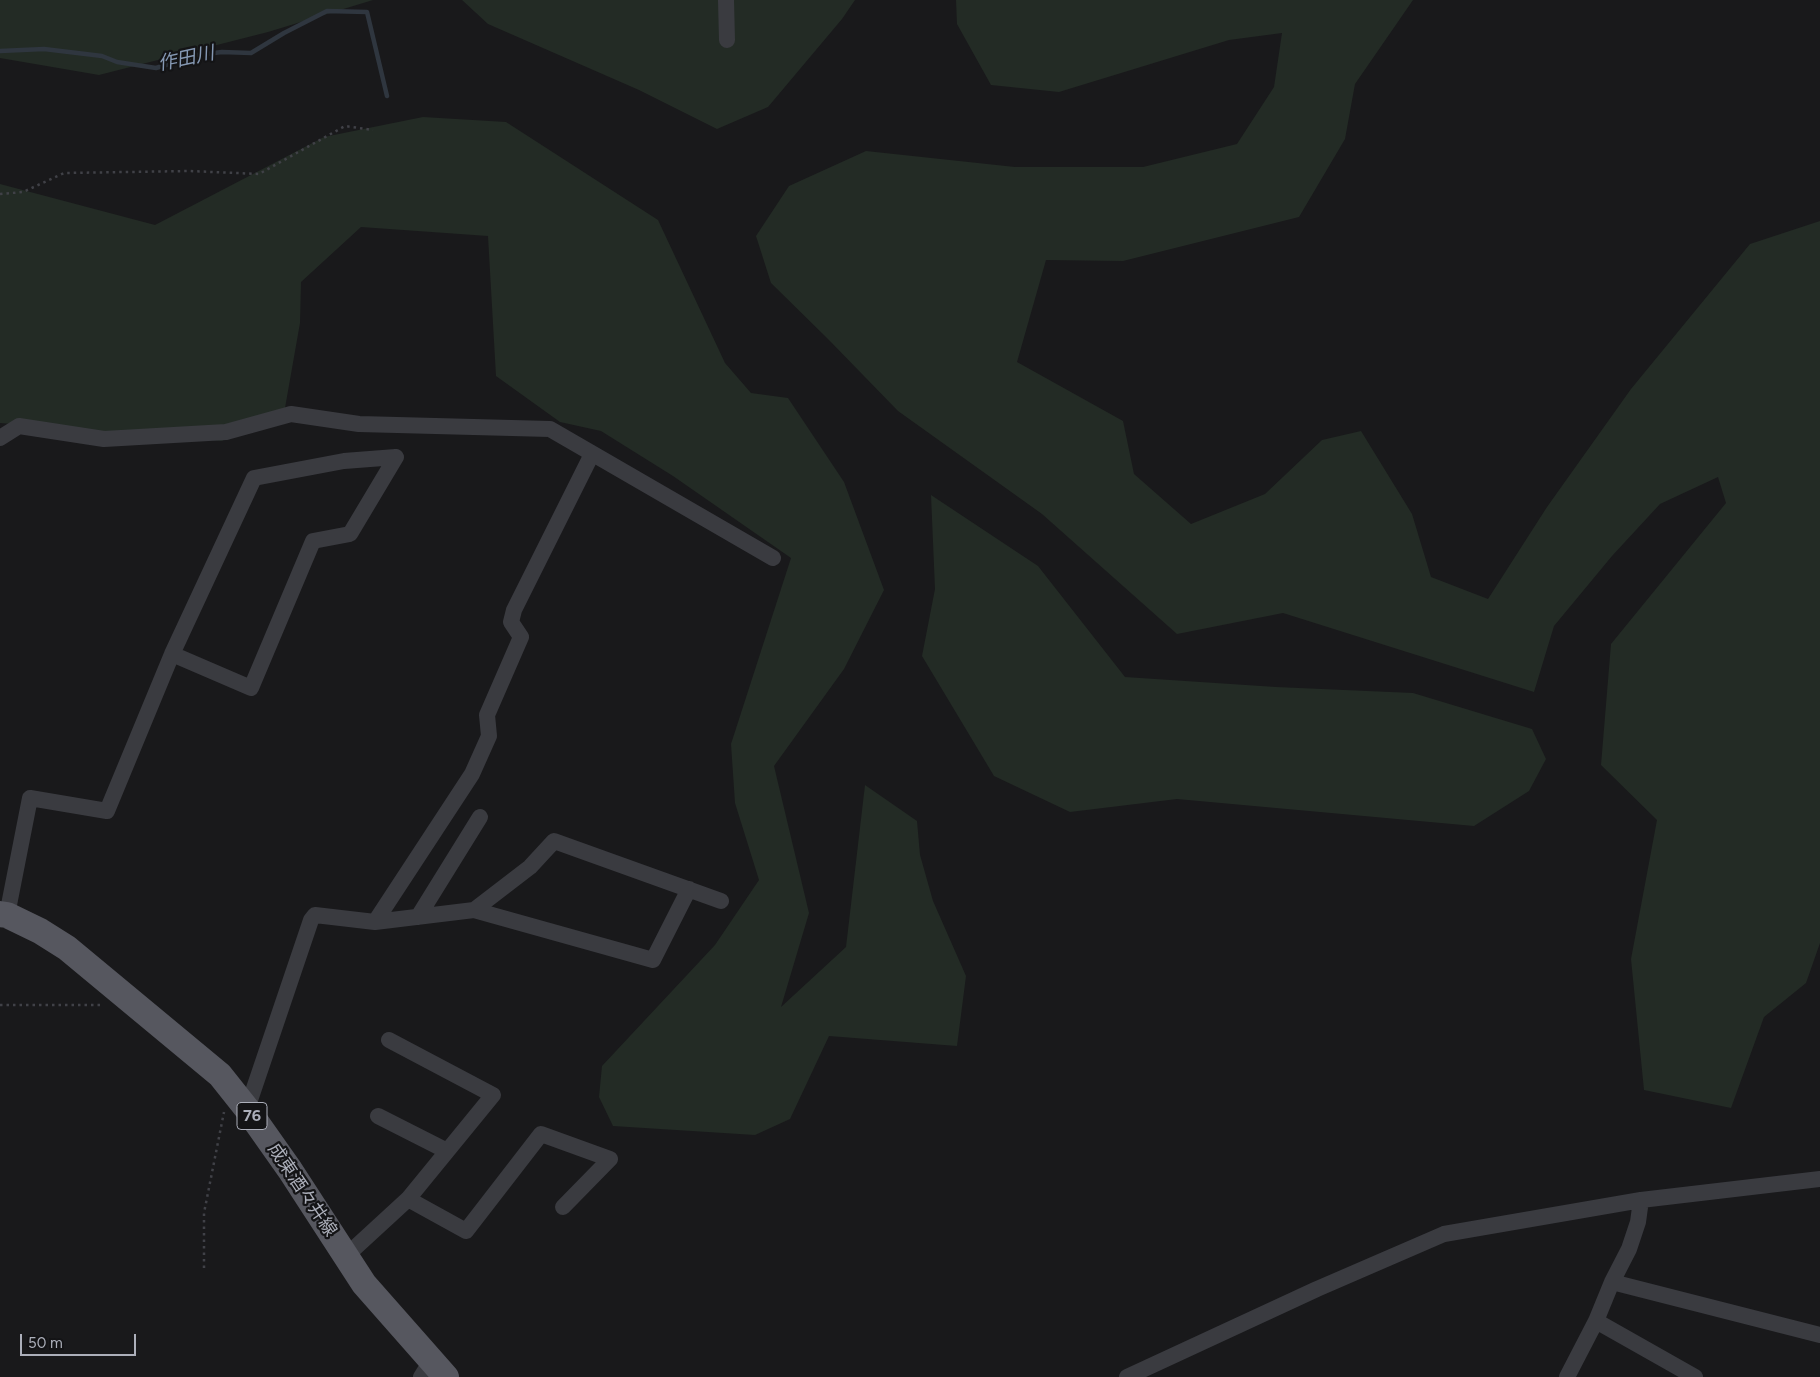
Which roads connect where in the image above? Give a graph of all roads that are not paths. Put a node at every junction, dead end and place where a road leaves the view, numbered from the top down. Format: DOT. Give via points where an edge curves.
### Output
graph roads {
  1 [pos="726,0"];
  2 [pos="727,40"];
  3 [pos="0,438"];
  4 [pos="592,454"];
  5 [pos="773,558"];
  6 [pos="172,654"];
  7 [pos="480,816"];
  8 [pos="689,890"];
  9 [pos="721,900"];
  10 [pos="474,910"];
  11 [pos="4,914"];
  12 [pos="418,917"];
  13 [pos="375,922"];
  14 [pos="389,1040"];
  15 [pos="242,1102"];
  16 [pos="378,1116"];
  17 [pos="447,1151"];
  18 [pos="1820,1179"];
  19 [pos="408,1199"];
  20 [pos="1641,1200"];
  21 [pos="564,1206"];
  22 [pos="346,1256"];
  23 [pos="1612,1282"];
  24 [pos="1596,1321"];
  25 [pos="1820,1334"];
  26 [pos="433,1372"];
  27 [pos="1127,1377"];
  28 [pos="1567,1377"];
  29 [pos="1696,1377"];
  1 -- 2 [label="street"];
  3 -- 4 [label="street" via="19,426 104,440 226,432 291,414 359,424 550,430"];
  4 -- 5 [label="street"];
  4 -- 13 [label="street" via="514,610 511,622 521,636 487,715 489,736 472,774"];
  6 -- 6 [label="street" via="251,688 313,541 350,534 396,457 344,460 254,478"];
  6 -- 11 [label="street" via="107,811 30,798"];
  7 -- 12 [label="street"];
  8 -- 9 [label="street"];
  8 -- 10 [label="street" via="554,841 530,867"];
  8 -- 10 [label="street" via="653,960"];
  10 -- 12 [label="street"];
  11 -- 15 [label="main road, 成東酒々井線 / 76" via="67,948 220,1075"];
  12 -- 13 [label="street"];
  13 -- 15 [label="street" via="316,914 311,920"];
  14 -- 17 [label="street" via="493,1095"];
  15 -- 22 [label="main road, 成東酒々井線 / 76"];
  16 -- 17 [label="street"];
  17 -- 19 [label="street"];
  18 -- 20 [label="street"];
  19 -- 21 [label="street" via="466,1231 541,1134 610,1159"];
  19 -- 22 [label="street"];
  20 -- 23 [label="street" via="1629,1249"];
  20 -- 27 [label="street" via="1444,1234 1318,1288"];
  22 -- 26 [label="main road, 成東酒々井線 / 76"];
  23 -- 24 [label="street"];
  23 -- 25 [label="street"];
  24 -- 28 [label="street"];
  24 -- 29 [label="street"];
}
